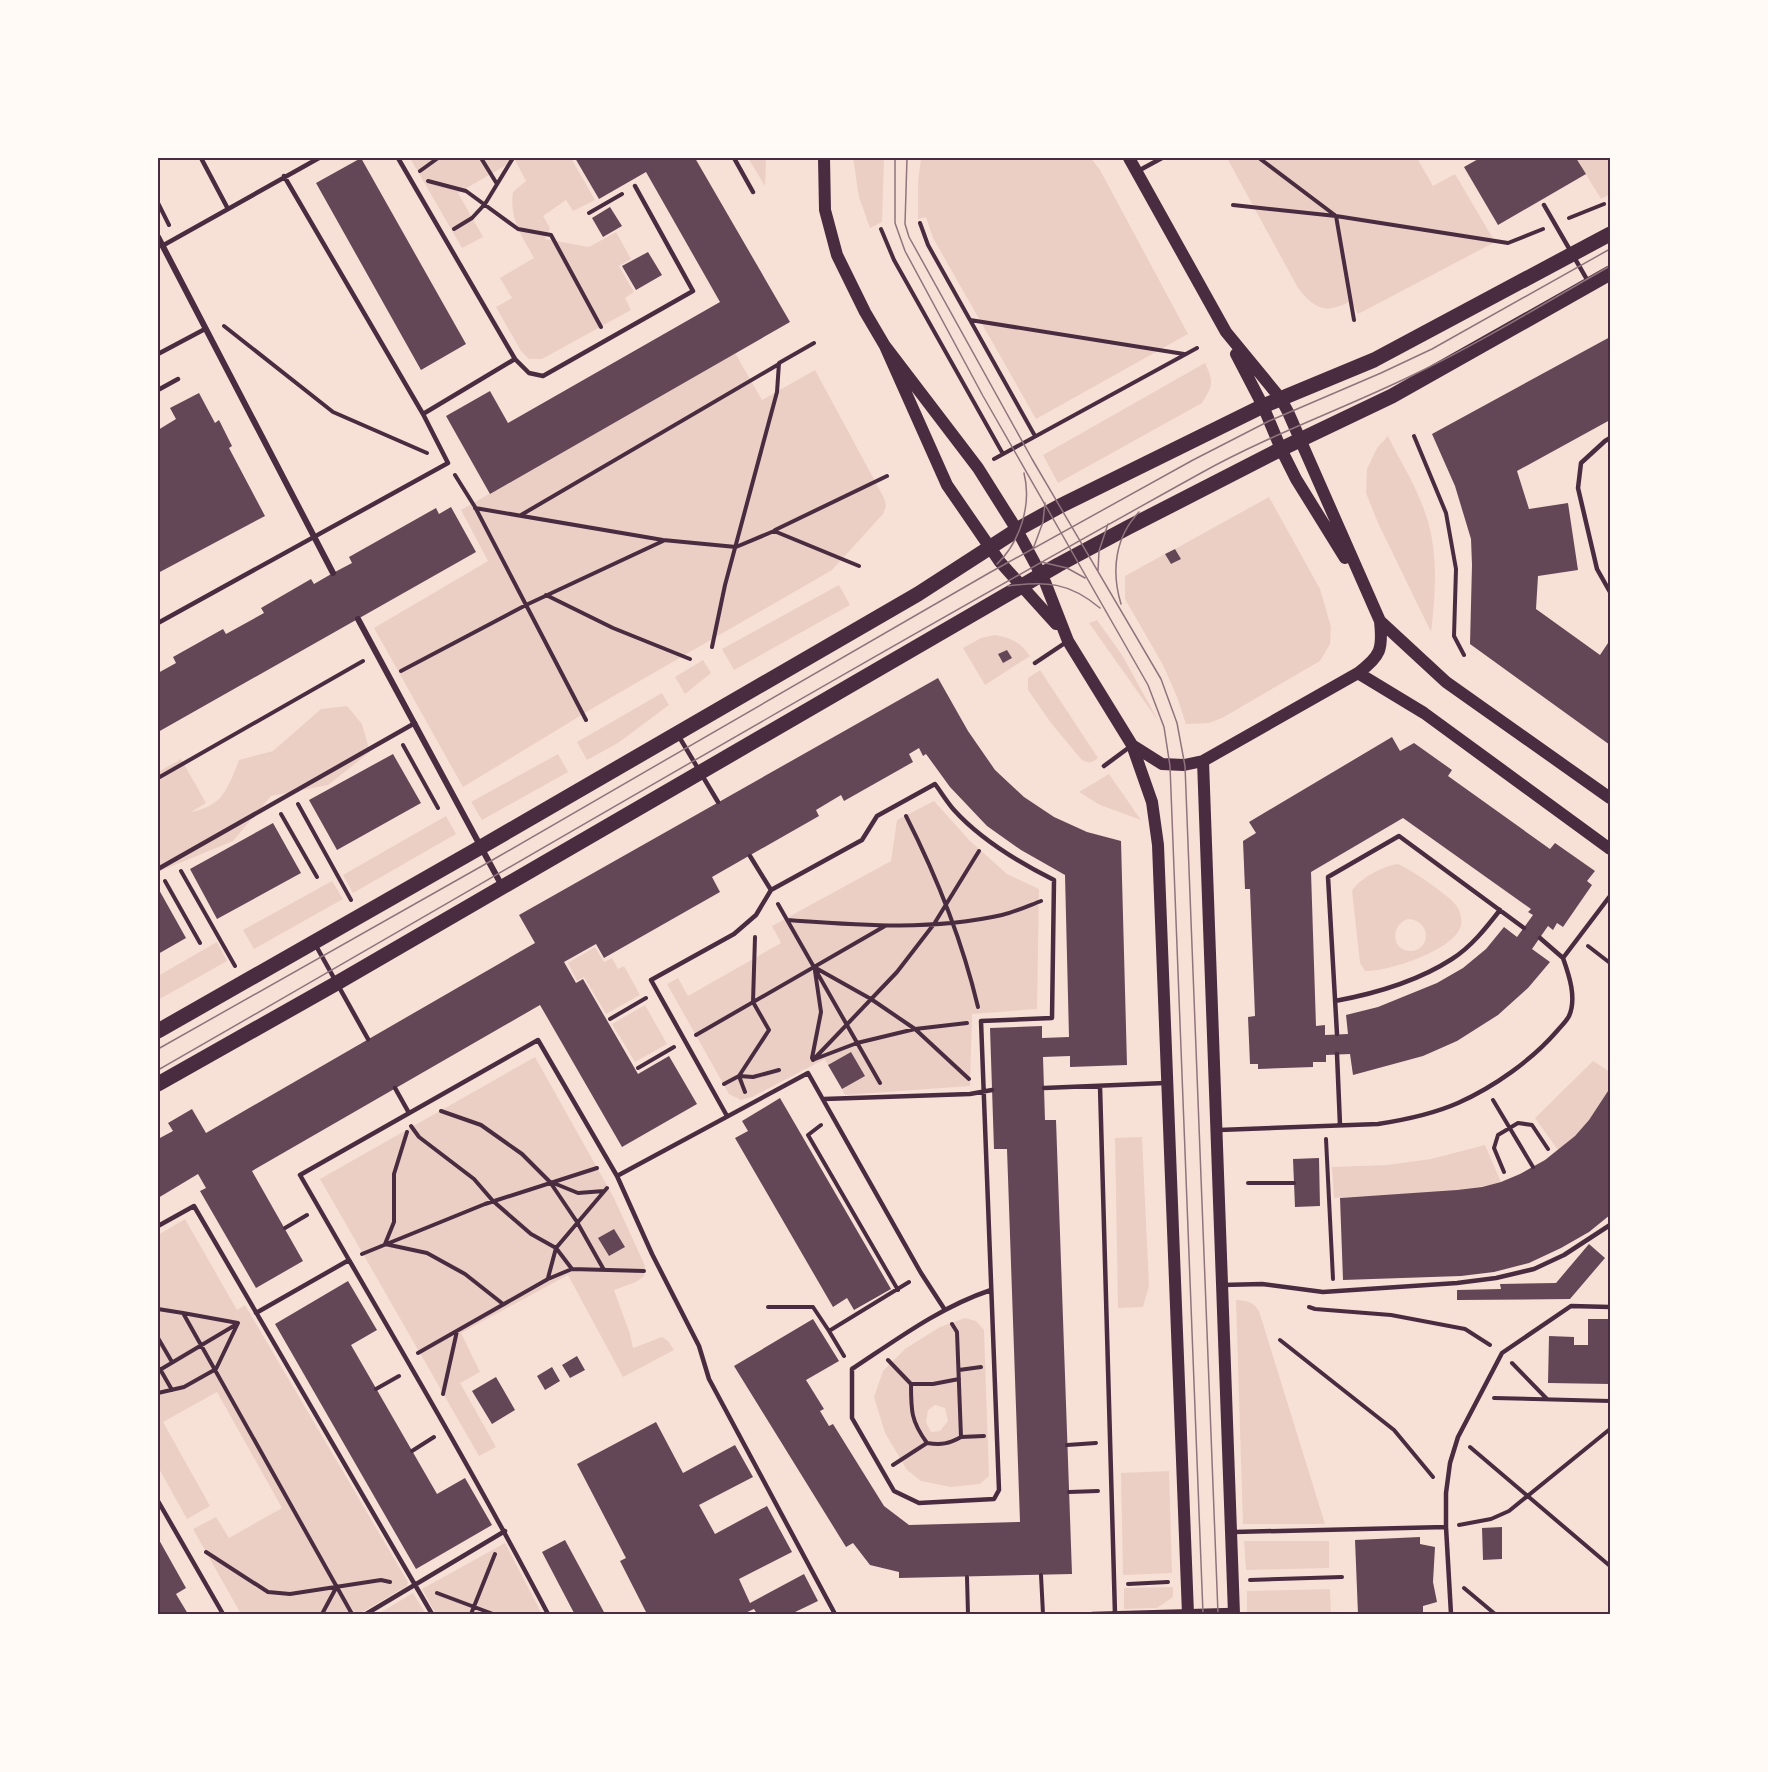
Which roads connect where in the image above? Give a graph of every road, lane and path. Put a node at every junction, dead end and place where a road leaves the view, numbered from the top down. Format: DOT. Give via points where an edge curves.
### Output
graph roads {
  1 [pos="201,158"];
  2 [pos="319,158"];
  3 [pos="398,158"];
  4 [pos="438,158"];
  5 [pos="481,158"];
  6 [pos="513,158"];
  7 [pos="734,158"];
  8 [pos="824,158"];
  9 [pos="1129,158"];
  10 [pos="1162,158"];
  11 [pos="1259,158"];
  12 [pos="1137,172"];
  13 [pos="284,176"];
  14 [pos="410,177"];
  15 [pos="497,184"];
  16 [pos="635,186"];
  17 [pos="753,192"];
  18 [pos="484,204"];
  19 [pos="1233,205"];
  20 [pos="1544,205"];
  21 [pos="228,208"];
  22 [pos="589,213"];
  23 [pos="1336,216"];
  24 [pos="920,223"];
  25 [pos="881,229"];
  26 [pos="1611,234"];
  27 [pos="443,235"];
  28 [pos="158,237"];
  29 [pos="1508,243"];
  30 [pos="162,246"];
  31 [pos="1572,254"];
  32 [pos="1611,273"];
  33 [pos="1590,285"];
  34 [pos="970,320"];
  35 [pos="1354,320"];
  36 [pos="220,324"];
  37 [pos="205,328"];
  38 [pos="1226,332"];
  39 [pos="608,338"];
  40 [pos="814,343"];
  41 [pos="885,346"];
  42 [pos="1197,348"];
  43 [pos="158,354"];
  44 [pos="1185,355"];
  45 [pos="515,359"];
  46 [pos="779,363"];
  47 [pos="178,379"];
  48 [pos="158,390"];
  49 [pos="1281,399"];
  50 [pos="1263,406"];
  51 [pos="423,414"];
  52 [pos="1035,436"];
  53 [pos="1413,436"];
  54 [pos="1611,438"];
  55 [pos="1300,440"];
  56 [pos="1281,449"];
  57 [pos="1003,454"];
  58 [pos="994,459"];
  59 [pos="448,463"];
  60 [pos="887,476"];
  61 [pos="474,507"];
  62 [pos="520,515"];
  63 [pos="1017,530"];
  64 [pos="774,531"];
  65 [pos="314,536"];
  66 [pos="663,540"];
  67 [pos="736,547"];
  68 [pos="989,547"];
  69 [pos="859,566"];
  70 [pos="333,573"];
  71 [pos="1041,575"];
  72 [pos="1022,586"];
  73 [pos="1364,590"];
  74 [pos="1611,592"];
  75 [pos="546,595"];
  76 [pos="526,605"];
  77 [pos="358,618"];
  78 [pos="1380,621"];
  79 [pos="158,623"];
  80 [pos="1061,629"];
  81 [pos="1068,641"];
  82 [pos="711,647"];
  83 [pos="377,653"];
  84 [pos="1464,655"];
  85 [pos="690,659"];
  86 [pos="1035,663"];
  87 [pos="1358,673"];
  88 [pos="390,677"];
  89 [pos="586,720"];
  90 [pos="415,723"];
  91 [pos="677,732"];
  92 [pos="397,734"];
  93 [pos="1132,746"];
  94 [pos="1203,761"];
  95 [pos="1104,766"];
  96 [pos="700,771"];
  97 [pos="158,778"];
  98 [pos="292,793"];
  99 [pos="1611,798"];
  100 [pos="718,802"];
  101 [pos="275,803"];
  102 [pos="899,803"];
  103 [pos="438,808"];
  104 [pos="986,838"];
  105 [pos="481,847"];
  106 [pos="1611,849"];
  107 [pos="750,856"];
  108 [pos="175,860"];
  109 [pos="158,869"];
  110 [pos="317,877"];
  111 [pos="502,886"];
  112 [pos="771,891"];
  113 [pos="1611,896"];
  114 [pos="1053,897"];
  115 [pos="351,900"];
  116 [pos="945,904"];
  117 [pos="1500,910"];
  118 [pos="756,915"];
  119 [pos="787,920"];
  120 [pos="934,924"];
  121 [pos="954,924"];
  122 [pos="885,926"];
  123 [pos="1524,927"];
  124 [pos="1540,938"];
  125 [pos="1577,939"];
  126 [pos="314,942"];
  127 [pos="200,943"];
  128 [pos="1563,958"];
  129 [pos="1611,963"];
  130 [pos="235,966"];
  131 [pos="814,967"];
  132 [pos="337,983"];
  133 [pos="657,992"];
  134 [pos="871,999"];
  135 [pos="1335,1001"];
  136 [pos="753,1002"];
  137 [pos="610,1019"];
  138 [pos="981,1021"];
  139 [pos="847,1025"];
  140 [pos="915,1029"];
  141 [pos="158,1030"];
  142 [pos="1337,1034"];
  143 [pos="368,1039"];
  144 [pos="684,1041"];
  145 [pos="857,1043"];
  146 [pos="1338,1054"];
  147 [pos="812,1061"];
  148 [pos="638,1068"];
  149 [pos="1168,1083"];
  150 [pos="158,1084"];
  151 [pos="1100,1086"];
  152 [pos="1486,1087"];
  153 [pos="395,1088"];
  154 [pos="1044,1088"];
  155 [pos="712,1090"];
  156 [pos="992,1090"];
  157 [pos="983,1092"];
  158 [pos="888,1097"];
  159 [pos="824,1099"];
  160 [pos="423,1105"];
  161 [pos="409,1113"];
  162 [pos="727,1116"];
  163 [pos="833,1116"];
  164 [pos="1340,1125"];
  165 [pos="1325,1126"];
  166 [pos="1509,1128"];
  167 [pos="1216,1130"];
  168 [pos="1548,1149"];
  169 [pos="610,1164"];
  170 [pos="1533,1167"];
  171 [pos="1504,1172"];
  172 [pos="617,1176"];
  173 [pos="550,1182"];
  174 [pos="1248,1183"];
  175 [pos="1294,1183"];
  176 [pos="604,1191"];
  177 [pos="493,1201"];
  178 [pos="319,1208"];
  179 [pos="577,1222"];
  180 [pos="1611,1225"];
  181 [pos="158,1226"];
  182 [pos="285,1228"];
  183 [pos="385,1244"];
  184 [pos="556,1248"];
  185 [pos="349,1260"];
  186 [pos="572,1269"];
  187 [pos="604,1270"];
  188 [pos="921,1273"];
  189 [pos="662,1274"];
  190 [pos="548,1279"];
  191 [pos="1222,1285"];
  192 [pos="898,1290"];
  193 [pos="991,1290"];
  194 [pos="1333,1291"];
  195 [pos="503,1304"];
  196 [pos="1304,1305"];
  197 [pos="1611,1306"];
  198 [pos="768,1307"];
  199 [pos="158,1308"];
  200 [pos="945,1310"];
  201 [pos="183,1313"];
  202 [pos="256,1313"];
  203 [pos="238,1323"];
  204 [pos="457,1331"];
  205 [pos="829,1331"];
  206 [pos="158,1338"];
  207 [pos="1280,1340"];
  208 [pos="202,1345"];
  209 [pos="879,1351"];
  210 [pos="1502,1353"];
  211 [pos="407,1359"];
  212 [pos="172,1362"];
  213 [pos="994,1366"];
  214 [pos="412,1368"];
  215 [pos="216,1369"];
  216 [pos="852,1369"];
  217 [pos="159,1370"];
  218 [pos="959,1370"];
  219 [pos="960,1378"];
  220 [pos="911,1384"];
  221 [pos="376,1389"];
  222 [pos="172,1390"];
  223 [pos="158,1393"];
  224 [pos="1478,1397"];
  225 [pos="1547,1399"];
  226 [pos="1611,1401"];
  227 [pos="439,1413"];
  228 [pos="1611,1429"];
  229 [pos="448,1430"];
  230 [pos="996,1435"];
  231 [pos="961,1437"];
  232 [pos="1458,1437"];
  233 [pos="927,1443"];
  234 [pos="1110,1443"];
  235 [pos="1067,1445"];
  236 [pos="411,1450"];
  237 [pos="882,1472"];
  238 [pos="1112,1490"];
  239 [pos="1069,1491"];
  240 [pos="1446,1493"];
  241 [pos="1527,1495"];
  242 [pos="158,1501"];
  243 [pos="1446,1527"];
  244 [pos="505,1531"];
  245 [pos="175,1532"];
  246 [pos="1231,1532"];
  247 [pos="1611,1566"];
  248 [pos="1041,1575"];
  249 [pos="1449,1576"];
  250 [pos="967,1577"];
  251 [pos="1342,1577"];
  252 [pos="1246,1580"];
  253 [pos="1172,1582"];
  254 [pos="1114,1584"];
  255 [pos="415,1585"];
  256 [pos="337,1587"];
  257 [pos="474,1607"];
  258 [pos="1233,1612"];
  259 [pos="1187,1613"];
  260 [pos="223,1614"];
  261 [pos="322,1614"];
  262 [pos="352,1614"];
  263 [pos="366,1614"];
  264 [pos="432,1614"];
  265 [pos="471,1614"];
  266 [pos="493,1614"];
  267 [pos="548,1614"];
  268 [pos="836,1614"];
  269 [pos="968,1614"];
  270 [pos="1043,1614"];
  271 [pos="1092,1614"];
  272 [pos="1114,1614"];
  273 [pos="1451,1614"];
  274 [pos="1495,1614"];
  1 -- 21 [label="lane"];
  2 -- 13 [label="lane"];
  3 -- 14 [label="lane"];
  4 -- 14 [label="path"];
  5 -- 15 [label="path"];
  6 -- 15 [label="path"];
  7 -- 17 [label="lane"];
  8 -- 41 [label="main road" via="825,210 837,255"];
  9 -- 12 [label="main road"];
  10 -- 12 [label="lane"];
  11 -- 23 [label="path"];
  12 -- 38 [label="main road"];
  13 -- 21 [label="lane"];
  13 -- 51 [label="lane"];
  14 -- 18 [label="path" via="466,191"];
  14 -- 27 [label="lane"];
  15 -- 18 [label="path"];
  16 -- 22 [label="path"];
  16 -- 39 [label="lane" via="693,291"];
  18 -- 27 [label="path" via="472,218"];
  18 -- 39 [label="path" via="518,229 551,235"];
  19 -- 23 [label="path"];
  20 -- 31 [label="lane"];
  21 -- 30 [label="lane"];
  23 -- 29 [label="path"];
  23 -- 35 [label="path"];
  24 -- 34 [label="path"];
  25 -- 57 [label="path" via="894,260"];
  26 -- 31 [label="main road"];
  27 -- 45 [label="lane"];
  28 -- 30 [label="street"];
  30 -- 37 [label="street"];
  31 -- 33 [label="lane"];
  31 -- 49 [label="main road" via="1374,360"];
  32 -- 33 [label="main road"];
  33 -- 55 [label="main road" via="1392,396"];
  34 -- 44 [label="path"];
  34 -- 52 [label="path"];
  36 -- 59 [label="path" via="333,411"];
  37 -- 43 [label="lane"];
  37 -- 65 [label="street"];
  38 -- 49 [label="main road"];
  38 -- 50 [label="main road"];
  39 -- 45 [label="lane" via="543,376 529,373"];
  40 -- 46 [label="path"];
  41 -- 63 [label="main road" via="978,468"];
  41 -- 68 [label="main road" via="947,485"];
  42 -- 44 [label="path"];
  44 -- 52 [label="path"];
  45 -- 51 [label="lane"];
  46 -- 62 [label="path"];
  46 -- 67 [label="path" via="777,392"];
  47 -- 48 [label="lane"];
  49 -- 50 [label="main road"];
  49 -- 55 [label="main road"];
  50 -- 56 [label="main road"];
  50 -- 63 [label="main road"];
  51 -- 59 [label="lane"];
  52 -- 57 [label="path"];
  53 -- 84 [label="path" via="1446,513 1456,569 1454,636"];
  54 -- 74 [label="lane" via="1581,463 1578,488 1597,569"];
  55 -- 56 [label="main road"];
  55 -- 73 [label="main road"];
  56 -- 71 [label="main road"];
  56 -- 73 [label="main road"];
  57 -- 58 [label="path"];
  59 -- 61 [label="path"];
  59 -- 65 [label="lane"];
  60 -- 64 [label="path"];
  61 -- 62 [label="path"];
  61 -- 76 [label="path"];
  62 -- 66 [label="path"];
  63 -- 68 [label="main road"];
  63 -- 71 [label="main road"];
  64 -- 67 [label="path"];
  64 -- 69 [label="path"];
  65 -- 70 [label="street"];
  65 -- 79 [label="lane"];
  66 -- 67 [label="path"];
  66 -- 75 [label="path"];
  67 -- 82 [label="path"];
  68 -- 72 [label="main road"];
  68 -- 91 [label="main road" via="918,594"];
  71 -- 72 [label="main road"];
  71 -- 80 [label="main road"];
  72 -- 80 [label="main road"];
  72 -- 96 [label="main road"];
  73 -- 78 [label="main road"];
  75 -- 76 [label="path"];
  75 -- 85 [label="path"];
  76 -- 88 [label="path"];
  76 -- 89 [label="path"];
  77 -- 83 [label="street"];
  78 -- 87 [label="main road" via="1383,645 1374,661"];
  78 -- 99 [label="main road" via="1446,682"];
  80 -- 81 [label="main road"];
  81 -- 86 [label="lane"];
  81 -- 93 [label="main road"];
  83 -- 88 [label="street"];
  83 -- 97 [label="path"];
  87 -- 94 [label="main road"];
  87 -- 106 [label="main road" via="1424,713"];
  88 -- 90 [label="street"];
  90 -- 92 [label="lane"];
  90 -- 105 [label="street"];
  91 -- 96 [label="lane"];
  91 -- 105 [label="main road"];
  92 -- 98 [label="lane"];
  92 -- 103 [label="path"];
  93 -- 94 [label="main road" via="1162,764"];
  93 -- 95 [label="lane"];
  93 -- 149 [label="main road" via="1152,802 1156,827"];
  94 -- 167 [label="main road"];
  96 -- 100 [label="lane"];
  96 -- 111 [label="main road"];
  98 -- 101 [label="lane"];
  98 -- 115 [label="path"];
  101 -- 108 [label="lane"];
  101 -- 110 [label="path"];
  102 -- 104 [label="lane" via="935,784 954,810"];
  102 -- 112 [label="lane" via="877,816 862,840"];
  102 -- 116 [label="path" via="927,857"];
  104 -- 114 [label="lane" via="1053,880"];
  104 -- 116 [label="path"];
  105 -- 111 [label="street"];
  105 -- 126 [label="main road"];
  107 -- 112 [label="lane"];
  108 -- 109 [label="lane"];
  108 -- 130 [label="path"];
  109 -- 127 [label="path"];
  111 -- 132 [label="main road"];
  112 -- 118 [label="lane"];
  112 -- 119 [label="path"];
  113 -- 125 [label="lane"];
  114 -- 121 [label="path" via="1004,914"];
  114 -- 138 [label="lane" via="1052,1018"];
  116 -- 120 [label="path"];
  116 -- 121 [label="path"];
  117 -- 123 [label="lane"];
  117 -- 135 [label="lane" via="1452,959 1370,995"];
  117 -- 135 [label="lane" via="1399,836 1328,877"];
  118 -- 133 [label="lane" via="734,933 651,980"];
  118 -- 136 [label="path"];
  119 -- 122 [label="path"];
  119 -- 131 [label="path"];
  120 -- 121 [label="path"];
  120 -- 122 [label="path"];
  120 -- 134 [label="path"];
  121 -- 138 [label="path"];
  122 -- 131 [label="path"];
  124 -- 128 [label="lane"];
  125 -- 128 [label="lane"];
  125 -- 129 [label="path"];
  126 -- 132 [label="lane"];
  126 -- 141 [label="main road"];
  128 -- 152 [label="lane" via="1571,990 1568,1018 1542,1049"];
  131 -- 134 [label="path"];
  131 -- 136 [label="path"];
  131 -- 139 [label="path"];
  131 -- 147 [label="path" via="821,1012"];
  132 -- 143 [label="lane"];
  132 -- 150 [label="main road"];
  133 -- 137 [label="path"];
  133 -- 144 [label="lane"];
  134 -- 139 [label="path"];
  134 -- 140 [label="path"];
  135 -- 142 [label="lane"];
  136 -- 144 [label="path"];
  136 -- 155 [label="path" via="769,1030 739,1076"];
  138 -- 140 [label="path"];
  138 -- 157 [label="lane"];
  139 -- 145 [label="path"];
  139 -- 147 [label="path"];
  140 -- 145 [label="path"];
  140 -- 157 [label="path"];
  144 -- 148 [label="path"];
  144 -- 155 [label="lane"];
  145 -- 147 [label="path"];
  145 -- 158 [label="path"];
  146 -- 164 [label="lane"];
  149 -- 151 [label="lane"];
  149 -- 259 [label="main road"];
  151 -- 154 [label="lane"];
  151 -- 234 [label="lane"];
  152 -- 164 [label="lane" via="1458,1103 1403,1120"];
  152 -- 166 [label="path"];
  153 -- 161 [label="lane"];
  155 -- 162 [label="lane"];
  156 -- 157 [label="lane"];
  157 -- 158 [label="lane"];
  157 -- 193 [label="lane"];
  158 -- 159 [label="lane"];
  159 -- 162 [label="lane" via="808,1073"];
  159 -- 163 [label="lane"];
  160 -- 161 [label="lane"];
  160 -- 169 [label="lane" via="538,1040"];
  160 -- 173 [label="path" via="481,1125 522,1154"];
  161 -- 178 [label="lane" via="300,1175"];
  162 -- 172 [label="lane"];
  163 -- 188 [label="lane"];
  163 -- 192 [label="path" via="808,1135"];
  164 -- 165 [label="lane"];
  165 -- 167 [label="lane"];
  165 -- 194 [label="path"];
  166 -- 168 [label="path" via="1518,1123 1532,1125"];
  166 -- 170 [label="path"];
  166 -- 171 [label="path" via="1498,1135 1494,1148"];
  167 -- 191 [label="main road"];
  169 -- 172 [label="lane"];
  169 -- 173 [label="path"];
  172 -- 176 [label="path"];
  172 -- 189 [label="lane"];
  173 -- 176 [label="path" via="578,1194"];
  173 -- 177 [label="path"];
  173 -- 179 [label="path"];
  174 -- 175 [label="path"];
  176 -- 179 [label="path"];
  177 -- 183 [label="path"];
  177 -- 183 [label="path" via="474,1179 419,1137 410,1125 394,1174 394,1222"];
  177 -- 184 [label="path" via="531,1234"];
  178 -- 182 [label="path"];
  178 -- 185 [label="lane"];
  179 -- 184 [label="path"];
  179 -- 187 [label="path"];
  180 -- 194 [label="lane" via="1534,1269 1457,1283"];
  181 -- 202 [label="lane" via="194,1206"];
  183 -- 185 [label="path"];
  183 -- 195 [label="path" via="428,1253 465,1274"];
  184 -- 186 [label="path"];
  184 -- 190 [label="path"];
  185 -- 202 [label="lane"];
  185 -- 211 [label="lane"];
  186 -- 187 [label="path"];
  186 -- 190 [label="path"];
  187 -- 189 [label="path"];
  188 -- 192 [label="path"];
  188 -- 200 [label="lane"];
  189 -- 268 [label="lane" via="699,1346 709,1379"];
  190 -- 195 [label="path"];
  191 -- 194 [label="lane" via="1262,1284"];
  191 -- 246 [label="main road"];
  192 -- 205 [label="path"];
  193 -- 200 [label="lane"];
  193 -- 213 [label="lane"];
  195 -- 204 [label="path"];
  196 -- 210 [label="path" via="1314,1310 1392,1315 1465,1329"];
  197 -- 210 [label="lane" via="1571,1306"];
  198 -- 205 [label="path" via="813,1307"];
  199 -- 201 [label="path"];
  200 -- 209 [label="lane"];
  200 -- 218 [label="path" via="957,1332"];
  201 -- 203 [label="path"];
  201 -- 208 [label="path"];
  202 -- 203 [label="path"];
  202 -- 255 [label="lane"];
  203 -- 208 [label="path"];
  203 -- 215 [label="path"];
  204 -- 211 [label="path"];
  204 -- 227 [label="path"];
  205 -- 216 [label="path"];
  206 -- 212 [label="path"];
  207 -- 240 [label="path" via="1394,1430"];
  208 -- 212 [label="path"];
  208 -- 215 [label="path"];
  209 -- 216 [label="lane"];
  209 -- 220 [label="path"];
  210 -- 224 [label="lane"];
  210 -- 225 [label="path"];
  211 -- 214 [label="lane"];
  212 -- 217 [label="path"];
  213 -- 218 [label="path"];
  213 -- 230 [label="lane"];
  214 -- 221 [label="path"];
  214 -- 227 [label="lane"];
  215 -- 222 [label="path"];
  215 -- 256 [label="path"];
  216 -- 237 [label="lane" via="852,1418"];
  217 -- 222 [label="path"];
  218 -- 219 [label="path"];
  219 -- 220 [label="path"];
  219 -- 231 [label="path"];
  220 -- 233 [label="path" via="915,1427"];
  222 -- 223 [label="path"];
  224 -- 225 [label="path"];
  224 -- 232 [label="lane"];
  225 -- 226 [label="path"];
  227 -- 229 [label="lane"];
  228 -- 241 [label="path"];
  229 -- 236 [label="path"];
  229 -- 244 [label="lane"];
  230 -- 231 [label="path"];
  230 -- 237 [label="lane" via="999,1490 994,1499 919,1503 894,1491"];
  231 -- 233 [label="path" via="941,1445"];
  232 -- 240 [label="lane"];
  232 -- 241 [label="path"];
  233 -- 237 [label="path"];
  234 -- 235 [label="path"];
  234 -- 238 [label="lane"];
  238 -- 239 [label="path"];
  238 -- 254 [label="lane"];
  240 -- 243 [label="lane"];
  241 -- 243 [label="path" via="1509,1511 1491,1519"];
  241 -- 247 [label="path"];
  242 -- 245 [label="lane"];
  243 -- 246 [label="lane"];
  243 -- 249 [label="lane"];
  244 -- 255 [label="lane"];
  244 -- 257 [label="path"];
  244 -- 267 [label="lane"];
  245 -- 256 [label="path" via="268,1592 290,1594"];
  245 -- 260 [label="lane"];
  246 -- 258 [label="main road"];
  248 -- 270 [label="path"];
  249 -- 273 [label="lane"];
  249 -- 274 [label="path"];
  250 -- 269 [label="path"];
  251 -- 252 [label="path"];
  253 -- 254 [label="path"];
  254 -- 272 [label="lane"];
  255 -- 256 [label="path" via="381,1580"];
  255 -- 257 [label="path"];
  255 -- 263 [label="lane"];
  255 -- 264 [label="lane"];
  256 -- 261 [label="path"];
  256 -- 262 [label="path"];
  257 -- 265 [label="path"];
  257 -- 266 [label="path"];
  258 -- 259 [label="lane"];
  259 -- 272 [label="lane"];
  271 -- 272 [label="lane"];
}
